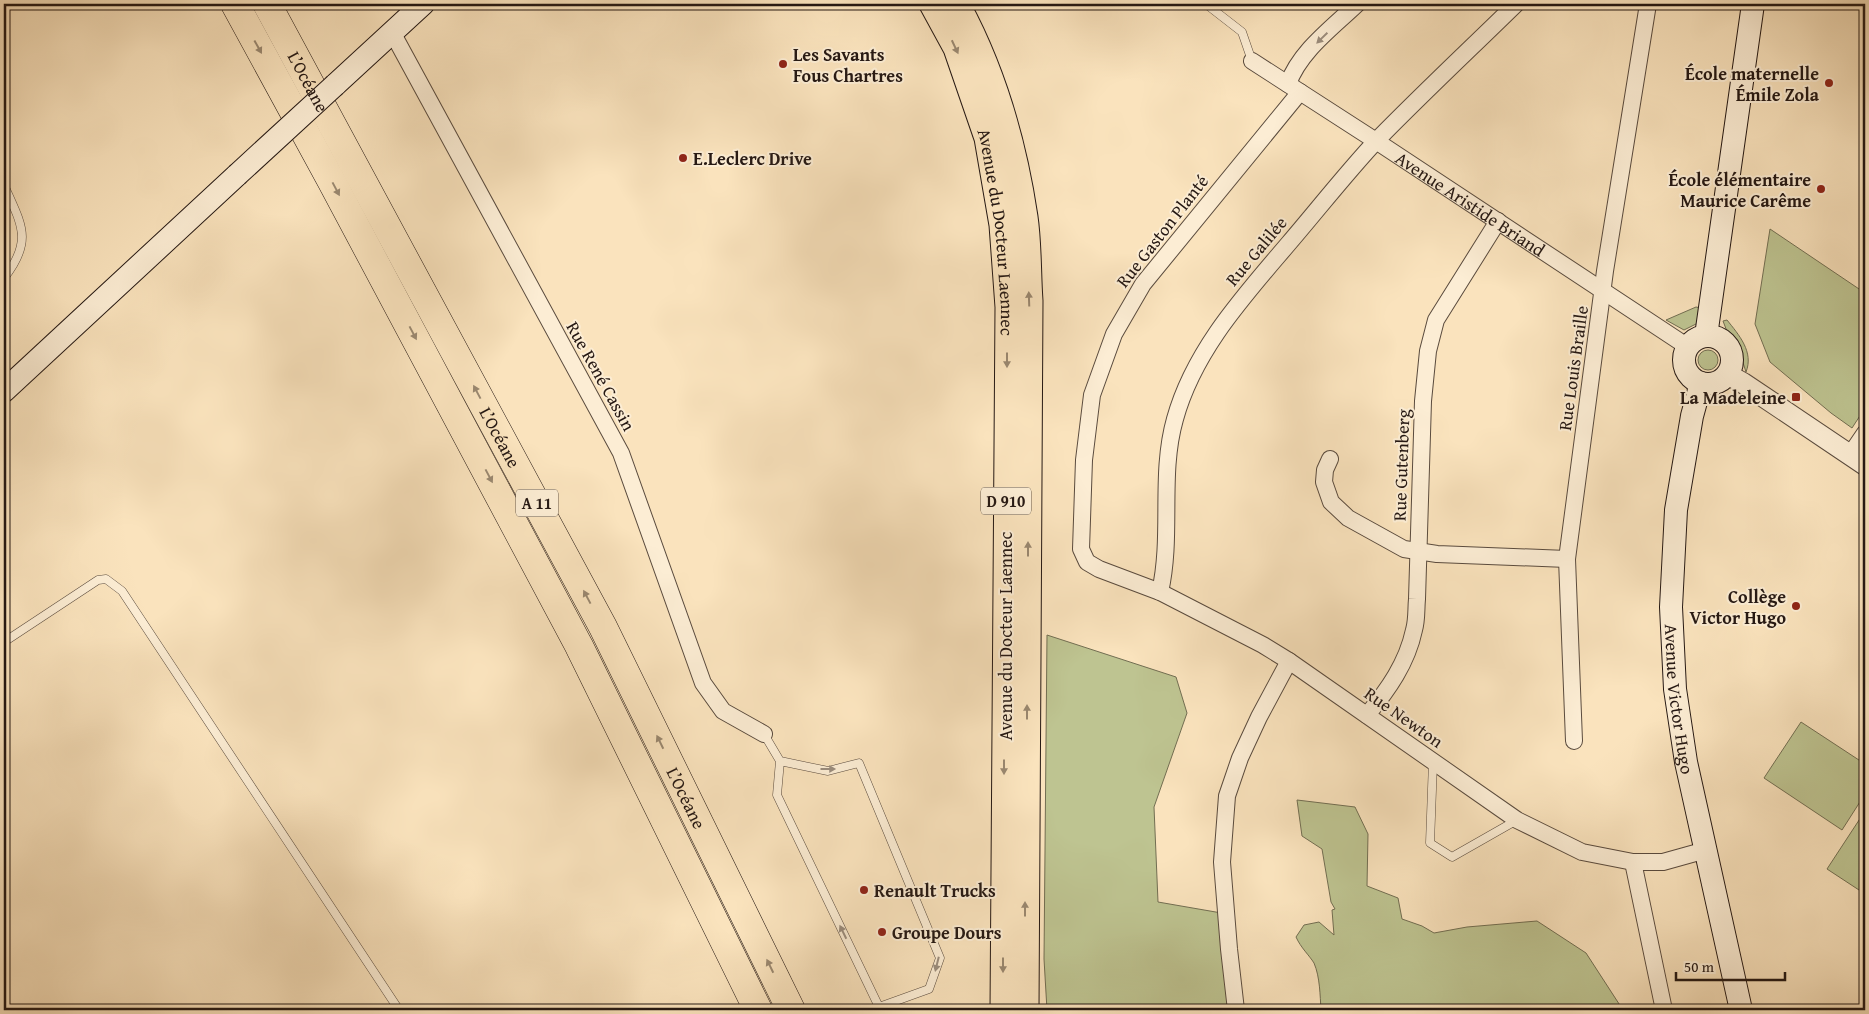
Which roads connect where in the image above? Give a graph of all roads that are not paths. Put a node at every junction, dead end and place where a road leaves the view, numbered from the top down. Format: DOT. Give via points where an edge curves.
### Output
graph roads {
  1 [pos="235,4"];
  2 [pos="267,4"];
  3 [pos="423,4"];
  4 [pos="932,4"];
  5 [pos="957,4"];
  6 [pos="1206,4"];
  7 [pos="1357,4"];
  8 [pos="1516,4"];
  9 [pos="1648,4"];
  10 [pos="1753,4"];
  11 [pos="392,32"];
  12 [pos="1252,61"];
  13 [pos="1294,88"];
  14 [pos="1376,141"];
  15 [pos="4,185"];
  16 [pos="1498,221"];
  17 [pos="4,278"];
  18 [pos="1604,291"];
  19 [pos="1697,342"];
  20 [pos="1727,374"];
  21 [pos="1701,382"];
  22 [pos="4,391"];
  23 [pos="1865,433"];
  24 [pos="1330,459"];
  25 [pos="1858,460"];
  26 [pos="1419,551"];
  27 [pos="1567,559"];
  28 [pos="1087,562"];
  29 [pos="1160,592"];
  30 [pos="4,642"];
  31 [pos="1288,661"];
  32 [pos="1367,715"];
  33 [pos="764,734"];
  34 [pos="1574,741"];
  35 [pos="780,761"];
  36 [pos="1433,762"];
  37 [pos="1517,820"];
  38 [pos="1706,850"];
  39 [pos="1633,862"];
  40 [pos="399,1010"];
  41 [pos="758,1010"];
  42 [pos="791,1010"];
  43 [pos="1003,1010"];
  44 [pos="1026,1010"];
  45 [pos="1236,1010"];
  46 [pos="1664,1010"];
  47 [pos="1741,1010"];
  1 -- 41 [label="highway, L’Océane / A 11, one-way" via="580,646"];
  42 -- 2 [label="highway, L’Océane / A 11, one-way" via="603,627"];
  3 -- 11 [label="main road"];
  4 -- 43 [label="main road, Avenue du Docteur Laennec / D 910, one-way" via="956,48 987,138 1002,224 1008,306"];
  44 -- 5 [label="main road, Avenue du Docteur Laennec / D 910, one-way" via="1030,301 1025,218 1008,130 974,34"];
  6 -- 12 [label="lane" via="1242,32"];
  7 -- 13 [label="street, Rue Gaston Planté, one-way" via="1302,58 1293,70"];
  8 -- 14 [label="street, Rue Galilée"];
  9 -- 18 [label="street, Rue Louis Braille"];
  10 -- 19 [label="main road"];
  11 -- 22 [label="main road, bridge"];
  11 -- 33 [label="street, Rue René Cassin" via="621,454 703,682 723,711"];
  12 -- 13 [label="street, Avenue Aristide Briand"];
  13 -- 14 [label="street, Avenue Aristide Briand"];
  13 -- 28 [label="street, Rue Gaston Planté" via="1143,284 1114,334 1092,395 1084,460 1081,549"];
  14 -- 16 [label="street, Avenue Aristide Briand"];
  14 -- 29 [label="street, Rue Galilée" via="1237,304 1199,360 1174,420 1167,468 1165,571"];
  15 -- 17 [label="lane" via="22,226 22,240 14,265"];
  16 -- 18 [label="street, Avenue Aristide Briand"];
  16 -- 26 [label="street, Rue Gutenberg" via="1436,320 1428,351 1422,401"];
  18 -- 19 [label="street, Avenue Aristide Briand"];
  18 -- 27 [label="street, Rue Louis Braille"];
  19 -- 20 [label="main road" via="1721,340 1730,352 1731,367"];
  19 -- 21 [label="main road" via="1685,354 1686,368 1694,379"];
  20 -- 21 [label="main road" via="1712,383"];
  20 -- 25 [label="street"];
  21 -- 38 [label="main road, Avenue Victor Hugo" via="1676,510 1671,607 1675,690 1686,762"];
  23 -- 25 [label="street"];
  24 -- 26 [label="street" via="1324,482 1331,502 1339,511 1396,546"];
  26 -- 27 [label="street"];
  26 -- 32 [label="street, Rue Gutenberg" via="1415,629 1409,648 1393,683"];
  27 -- 34 [label="street, Rue Louis Braille"];
  28 -- 29 [label="street, Rue Newton"];
  29 -- 31 [label="street, Rue Newton"];
  30 -- 40 [label="lane" via="98,580 106,579 122,591"];
  31 -- 32 [label="street, Rue Newton"];
  31 -- 45 [label="street" via="1240,758 1227,796 1222,862"];
  32 -- 36 [label="street, Rue Newton"];
  33 -- 35 [label="lane"];
  35 -- 35 [label="lane, one-way" via="828,770 859,763 940,958 929,990 879,1007 777,795"];
  36 -- 37 [label="street, Rue Newton"];
  36 -- 37 [label="lane" via="1430,843 1452,857"];
  37 -- 39 [label="street, Rue Newton" via="1582,852"];
  38 -- 39 [label="street, Rue Newton" via="1663,862"];
  38 -- 47 [label="main road, Avenue Victor Hugo"];
  39 -- 46 [label="street"];
}
